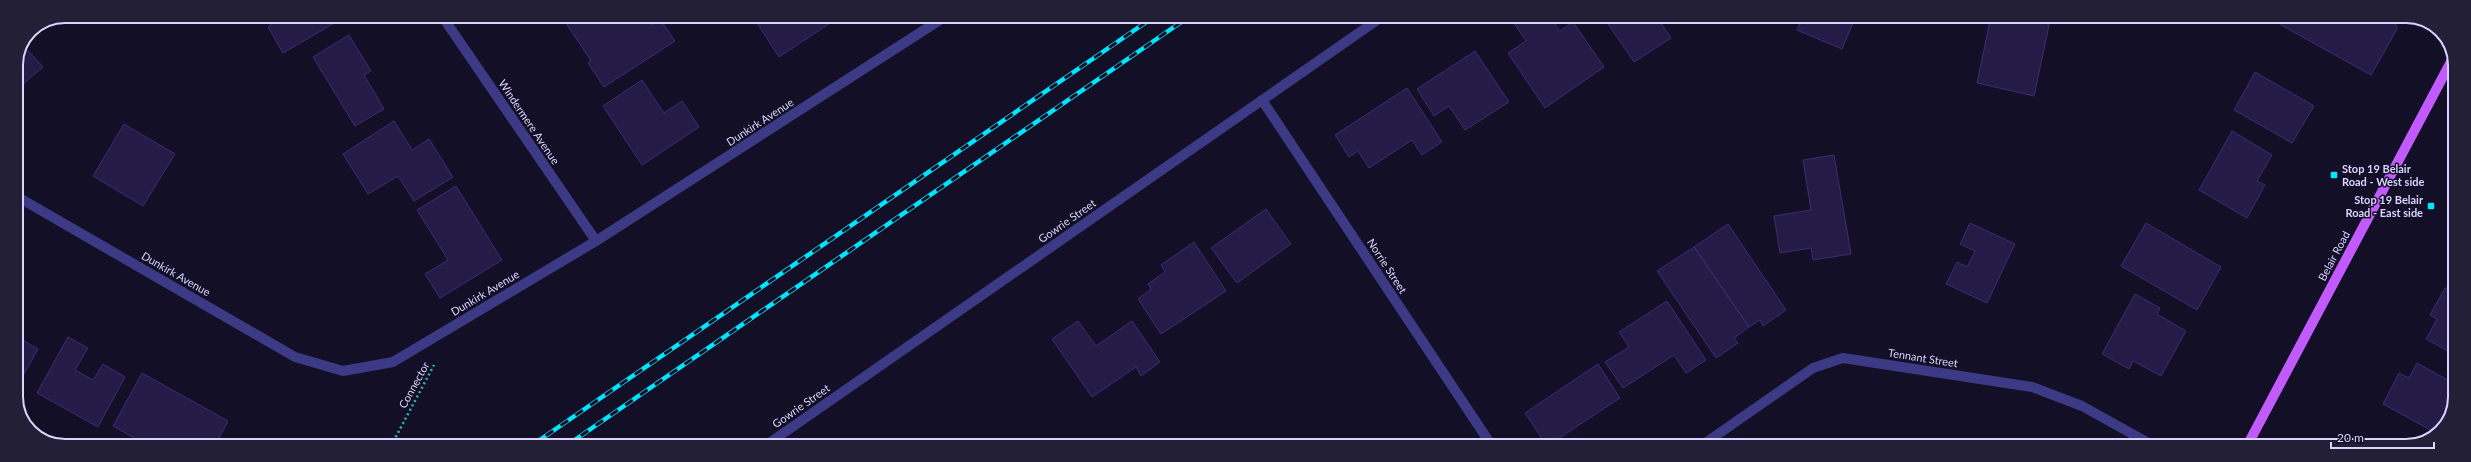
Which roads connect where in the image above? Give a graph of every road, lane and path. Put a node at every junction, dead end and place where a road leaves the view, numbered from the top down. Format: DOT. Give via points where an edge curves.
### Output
graph roads {
  1 [pos="447,23"];
  2 [pos="935,23"];
  3 [pos="1373,23"];
  4 [pos="2448,67"];
  5 [pos="1262,100"];
  6 [pos="23,200"];
  7 [pos="596,241"];
  8 [pos="446,330"];
  9 [pos="395,439"];
  10 [pos="775,439"];
  11 [pos="1487,439"];
  12 [pos="1711,439"];
  13 [pos="2141,439"];
  14 [pos="2251,439"];
  1 -- 7 [label="street, Windermere Avenue"];
  2 -- 7 [label="street, Dunkirk Avenue"];
  3 -- 5 [label="street, Gowrie Street"];
  4 -- 14 [label="main road, Belair Road"];
  5 -- 10 [label="street, Gowrie Street"];
  5 -- 11 [label="street, Norrie Street"];
  6 -- 8 [label="street, Dunkirk Avenue" via="295,357 344,371 393,362"];
  7 -- 8 [label="street, Dunkirk Avenue"];
  8 -- 9 [label="path, Connector" via="429,378"];
  12 -- 13 [label="street, Tennant Street" via="1813,368 1843,358 2032,387 2082,406"];
}
